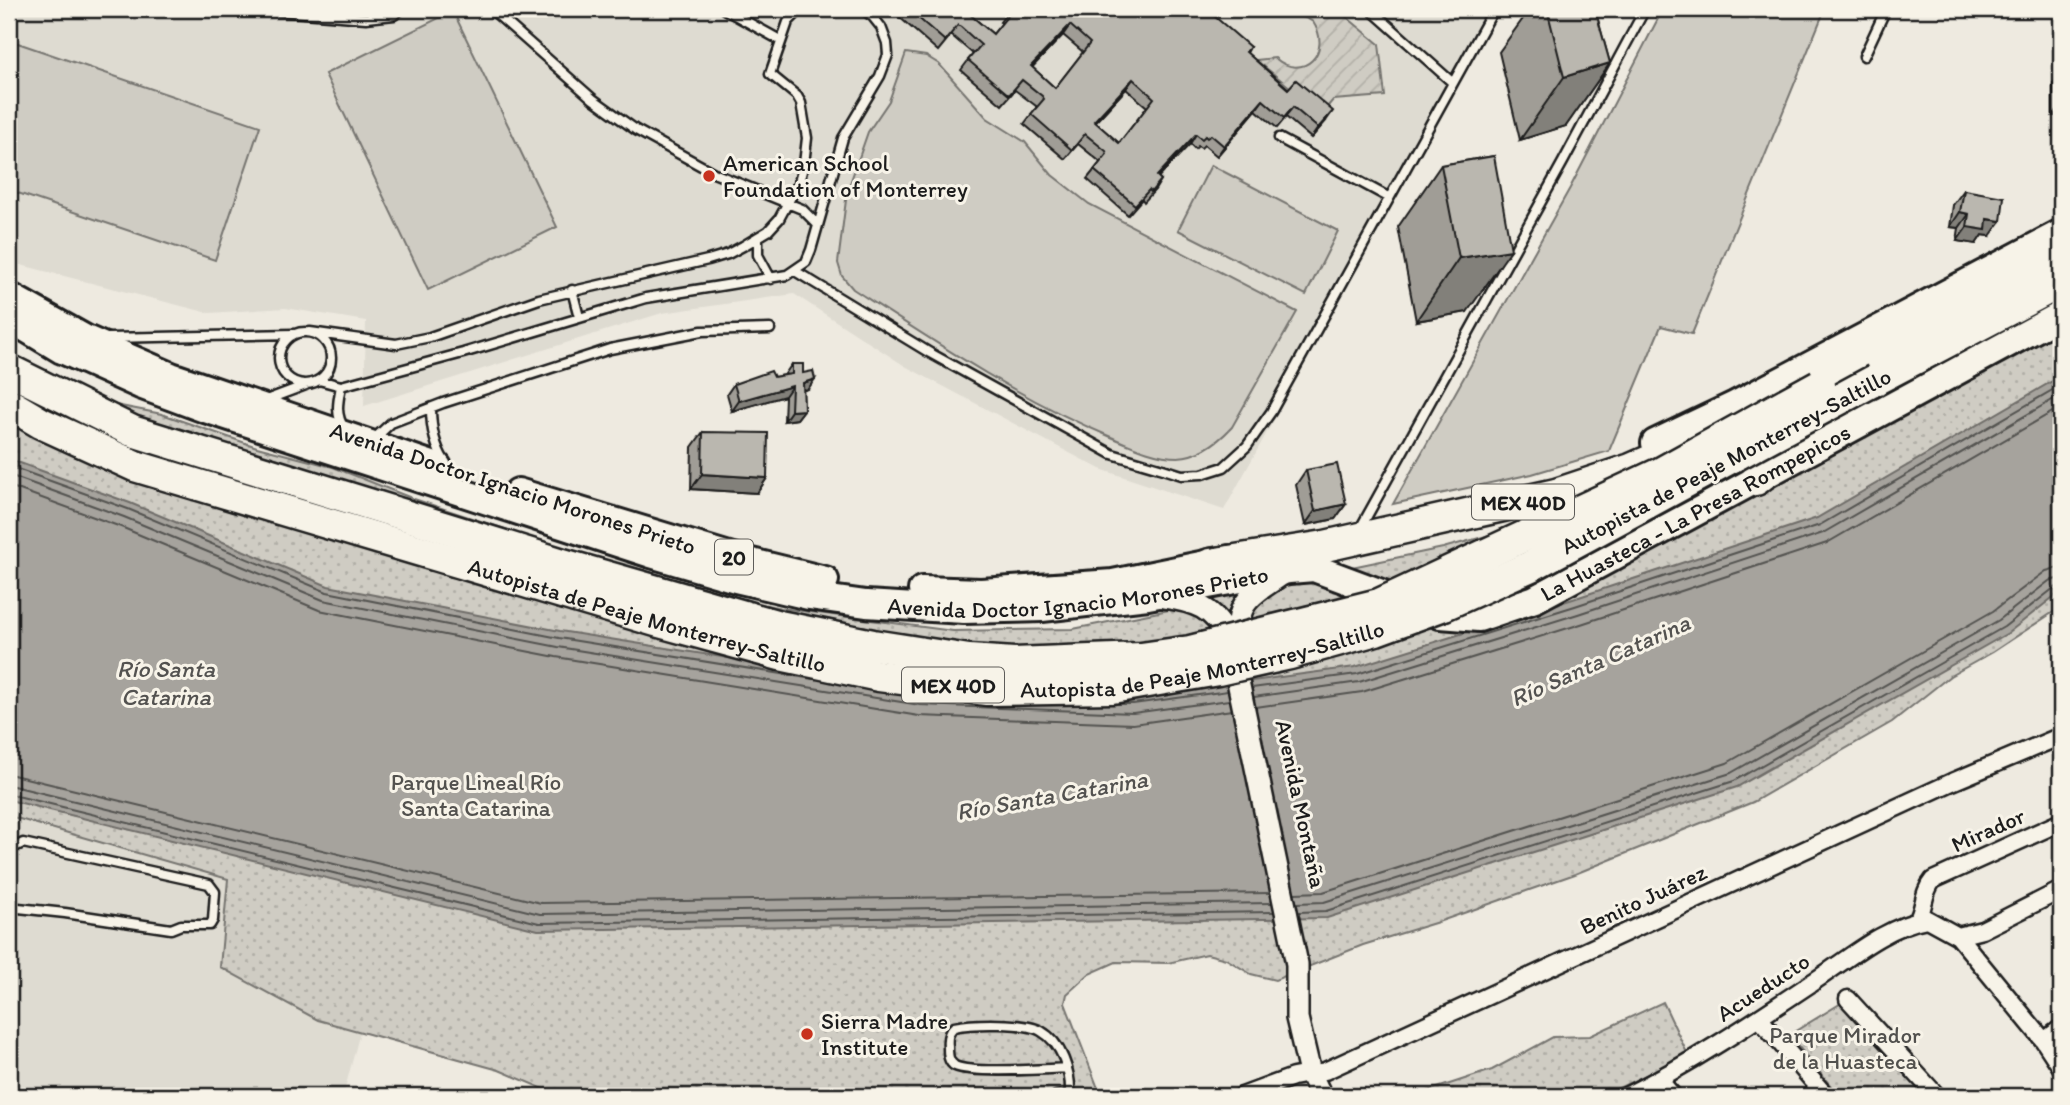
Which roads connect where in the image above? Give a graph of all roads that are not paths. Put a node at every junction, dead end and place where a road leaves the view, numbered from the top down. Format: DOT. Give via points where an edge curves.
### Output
graph roads {
  1 [pos="254,9"];
  2 [pos="401,9"];
  3 [pos="491,9"];
  4 [pos="724,9"];
  5 [pos="801,9"];
  6 [pos="863,9"];
  7 [pos="1370,9"];
  8 [pos="1494,9"];
  9 [pos="1645,9"];
  10 [pos="1886,9"];
  11 [pos="780,40"];
  12 [pos="1864,56"];
  13 [pos="1453,83"];
  14 [pos="1279,138"];
  15 [pos="1388,197"];
  16 [pos="788,202"];
  17 [pos="818,225"];
  18 [pos="2061,233"];
  19 [pos="758,237"];
  20 [pos="2061,258"];
  21 [pos="795,271"];
  22 [pos="771,279"];
  23 [pos="2061,282"];
  24 [pos="572,290"];
  25 [pos="9,296"];
  26 [pos="2061,315"];
  27 [pos="579,317"];
  28 [pos="9,318"];
  29 [pos="770,329"];
  30 [pos="310,332"];
  31 [pos="294,334"];
  32 [pos="86,339"];
  33 [pos="9,370"];
  34 [pos="319,380"];
  35 [pos="1875,380"];
  36 [pos="310,384"];
  37 [pos="1819,385"];
  38 [pos="341,386"];
  39 [pos="9,404"];
  40 [pos="254,405"];
  41 [pos="430,408"];
  42 [pos="363,442"];
  43 [pos="450,471"];
  44 [pos="1756,480"];
  45 [pos="1361,527"];
  46 [pos="1210,564"];
  47 [pos="1301,569"];
  48 [pos="1148,596"];
  49 [pos="1234,637"];
  50 [pos="2061,736"];
  51 [pos="2061,822"];
  52 [pos="9,850"];
  53 [pos="2061,890"];
  54 [pos="9,907"];
  55 [pos="1922,920"];
  56 [pos="1958,936"];
  57 [pos="1848,999"];
  58 [pos="1759,1017"];
  59 [pos="2061,1028"];
  60 [pos="2044,1041"];
  61 [pos="2061,1067"];
  62 [pos="1067,1069"];
  63 [pos="1317,1072"];
  64 [pos="1659,1080"];
  65 [pos="1074,1095"];
  66 [pos="1056,1096"];
  67 [pos="1242,1096"];
  68 [pos="1321,1096"];
  69 [pos="1328,1096"];
  70 [pos="1626,1096"];
  71 [pos="1673,1096"];
  72 [pos="1825,1096"];
  73 [pos="1937,1096"];
  1 -- 2 [label="lane" via="366,18 394,15"];
  3 -- 16 [label="lane" via="593,99 636,130 716,174"];
  4 -- 11 [label="lane"];
  5 -- 11 [label="lane"];
  6 -- 17 [label="lane" via="881,27 888,55 843,138"];
  7 -- 13 [label="lane"];
  8 -- 13 [label="lane"];
  9 -- 45 [label="lane"];
  10 -- 12 [label="lane"];
  11 -- 16 [label="lane" via="770,74 797,96 807,138 799,181"];
  13 -- 15 [label="lane"];
  14 -- 15 [label="lane"];
  15 -- 21 [label="lane" via="1271,412 1233,461 1202,474 1182,475 1112,454 930,353"];
  16 -- 17 [label="lane"];
  16 -- 19 [label="lane" via="779,219"];
  17 -- 21 [label="lane" via="806,262"];
  18 -- 45 [label="main road, Avenida Doctor Ignacio Morones Prieto / 20" via="1683,431 1594,468 1493,498"];
  19 -- 22 [label="lane" via="758,255"];
  19 -- 24 [label="lane" via="728,254"];
  20 -- 37 [label="highway, MEX 40D"];
  21 -- 22 [label="lane"];
  22 -- 27 [label="lane" via="646,298"];
  23 -- 35 [label="highway, Autopista de Peaje Monterrey-Saltillo / MEX 40D"];
  24 -- 27 [label="lane"];
  24 -- 30 [label="lane" via="396,344"];
  25 -- 32 [label="main road, Avenida Doctor Ignacio Morones Prieto / 20"];
  26 -- 44 [label="main road, La Huasteca - La Presa Rompepicos"];
  27 -- 38 [label="lane"];
  28 -- 48 [label="main road, Avenida Doctor Ignacio Morones Prieto / 20" via="62,350 140,386 736,579 866,604 964,610 1042,608"];
  29 -- 41 [label="lane" via="702,331 610,349"];
  30 -- 31 [label="lane"];
  30 -- 34 [label="lane" via="327,343 331,353 327,373"];
  31 -- 32 [label="lane"];
  31 -- 36 [label="lane" via="281,347 280,366 291,381"];
  32 -- 40 [label="main road, Avenida Doctor Ignacio Morones Prieto / 20"];
  33 -- 37 [label="highway, Autopista de Peaje Monterrey-Saltillo / MEX 40D, bridge" via="132,431 564,564 779,626 873,645 1014,663 1141,658 1190,651 1379,604 1660,472"];
  34 -- 36 [label="lane"];
  34 -- 38 [label="lane"];
  35 -- 39 [label="highway, Autopista de Peaje Monterrey-Saltillo / MEX 40D, bridge" via="1531,566 1376,630 1290,654 1112,688 1001,690 879,677 656,621 135,466"];
  35 -- 44 [label="highway"];
  36 -- 40 [label="lane"];
  37 -- 46 [label="highway, MEX 40D" via="1590,484 1325,546"];
  38 -- 42 [label="lane" via="338,418"];
  40 -- 42 [label="main road, Avenida Doctor Ignacio Morones Prieto / 20"];
  41 -- 42 [label="lane" via="391,423"];
  41 -- 43 [label="lane" via="430,426"];
  42 -- 43 [label="main road, Avenida Doctor Ignacio Morones Prieto / 20"];
  43 -- 46 [label="main road, Avenida Doctor Ignacio Morones Prieto / 20" via="739,559 863,586 981,592 1114,583"];
  44 -- 47 [label="main road, La Huasteca - La Presa Rompepicos" via="1535,599 1479,618 1440,615"];
  45 -- 46 [label="main road, Avenida Doctor Ignacio Morones Prieto / 20"];
  47 -- 48 [label="main road, Avenida Doctor Ignacio Morones Prieto / 20"];
  47 -- 49 [label="street, Avenida Montaña" via="1247,600"];
  48 -- 49 [label="street, Avenida Montaña" via="1192,601"];
  49 -- 63 [label="street, Avenida Montaña, bridge" via="1302,964 1297,1018"];
  50 -- 63 [label="street, Benito Juárez"];
  51 -- 55 [label="street, Mirador" via="1933,880 1925,890"];
  52 -- 54 [label="lane" via="23,843 209,884 215,892 210,925 171,929"];
  53 -- 56 [label="street" via="1982,930"];
  55 -- 56 [label="street"];
  55 -- 58 [label="street, Acueducto" via="1867,945"];
  56 -- 60 [label="street"];
  57 -- 73 [label="street"];
  58 -- 64 [label="street, Acueducto"];
  58 -- 72 [label="street"];
  59 -- 60 [label="street"];
  60 -- 61 [label="street"];
  62 -- 62 [label="lane" via="1058,1047 1040,1030 965,1025 954,1027 948,1035 948,1056 958,1067"];
  62 -- 65 [label="lane"];
  63 -- 67 [label="street, Benito Juárez"];
  63 -- 68 [label="street"];
  63 -- 69 [label="street"];
  64 -- 70 [label="street, Acueducto"];
  64 -- 71 [label="street"];
  65 -- 66 [label="lane"];
}
